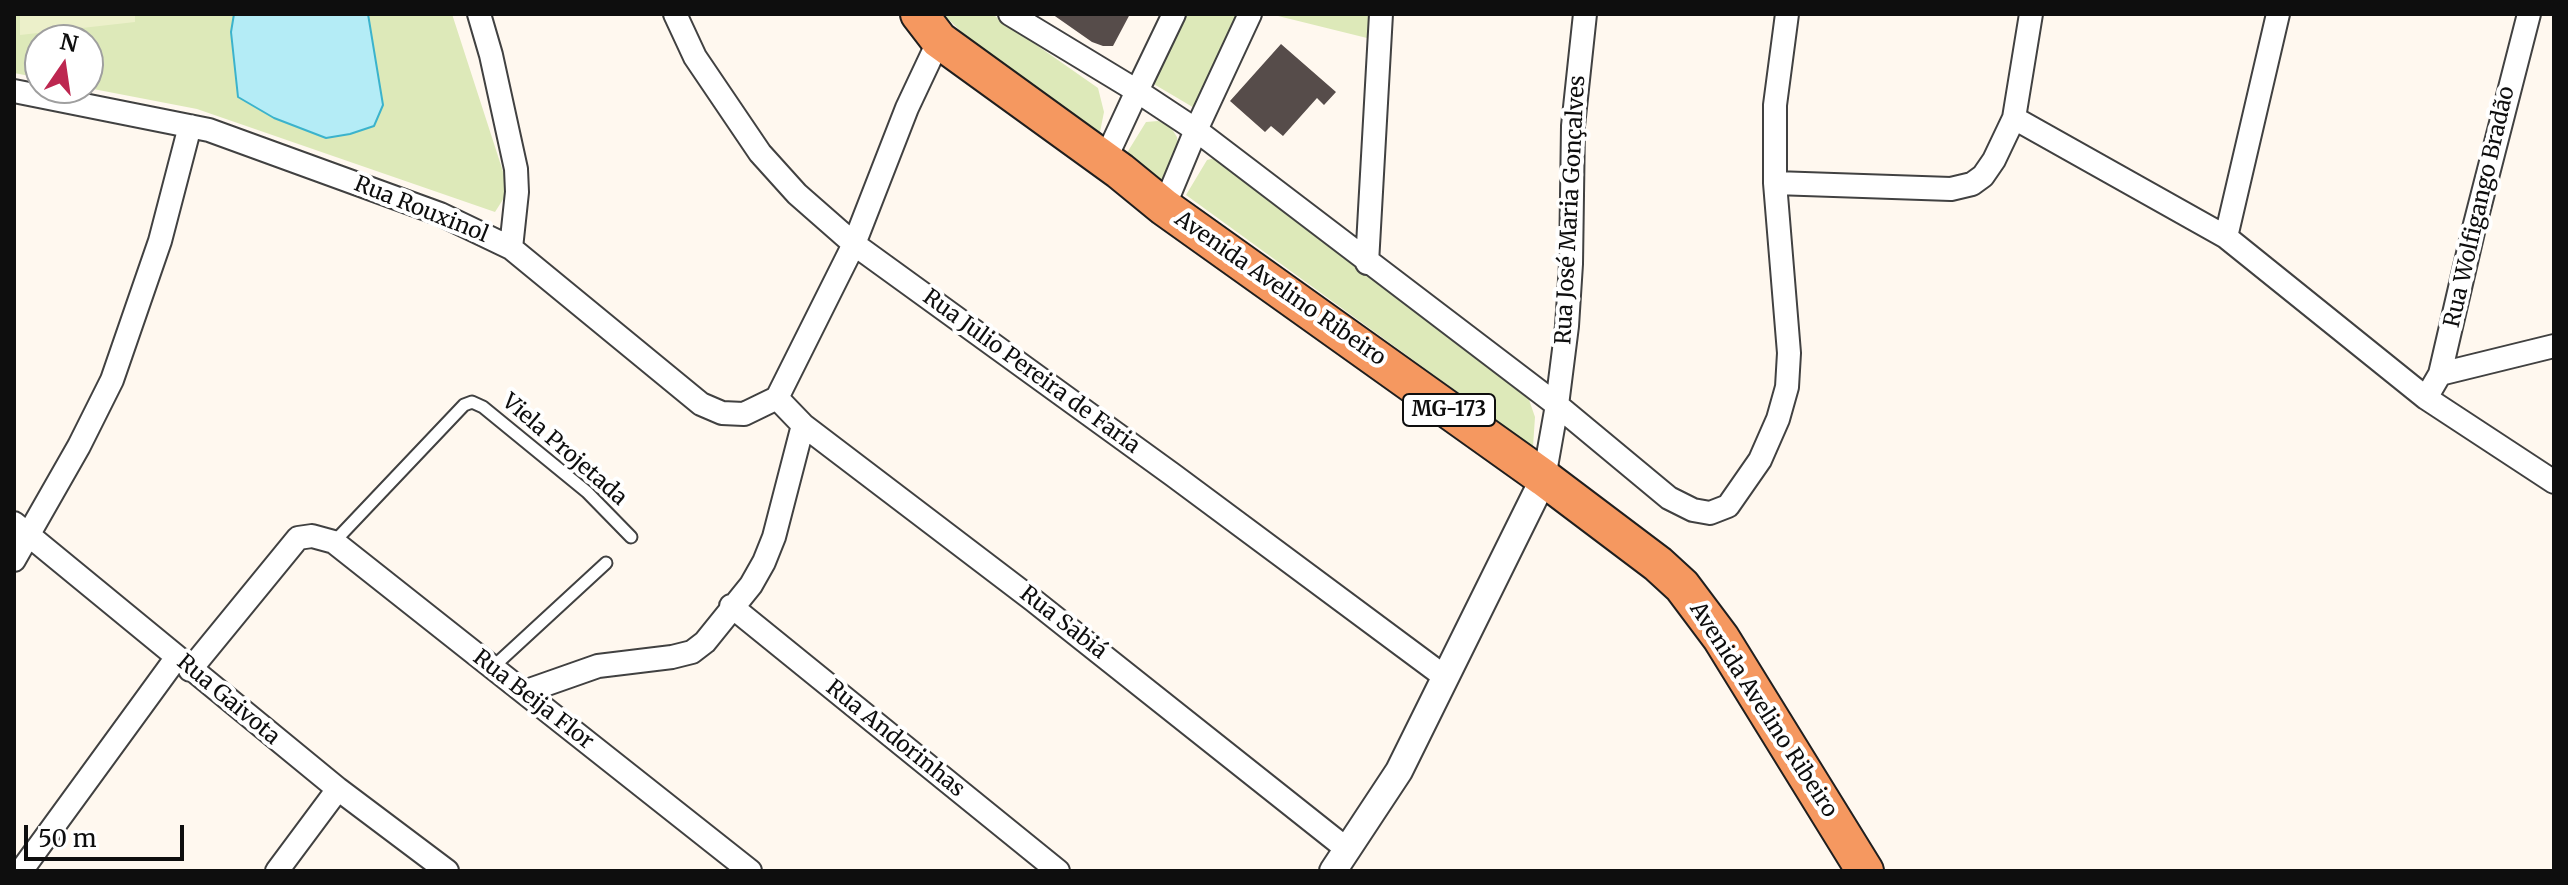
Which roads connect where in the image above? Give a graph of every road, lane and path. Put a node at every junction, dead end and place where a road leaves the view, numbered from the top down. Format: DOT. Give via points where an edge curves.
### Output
graph roads {
  1 [pos="479,14"];
  2 [pos="675,14"];
  3 [pos="1010,14"];
  4 [pos="1174,14"];
  5 [pos="1250,14"];
  6 [pos="1381,14"];
  7 [pos="1585,14"];
  8 [pos="1787,14"];
  9 [pos="2031,14"];
  10 [pos="2278,14"];
  11 [pos="2529,14"];
  12 [pos="929,27"];
  13 [pos="14,91"];
  14 [pos="1137,91"];
  15 [pos="2014,118"];
  16 [pos="190,126"];
  17 [pos="1196,130"];
  18 [pos="1105,160"];
  19 [pos="1775,183"];
  20 [pos="1164,207"];
  21 [pos="2226,237"];
  22 [pos="854,244"];
  23 [pos="511,248"];
  24 [pos="1367,263"];
  25 [pos="2554,346"];
  26 [pos="2440,374"];
  27 [pos="777,398"];
  28 [pos="2426,398"];
  29 [pos="1557,405"];
  30 [pos="803,425"];
  31 [pos="1544,478"];
  32 [pos="2554,482"];
  33 [pos="21,530"];
  34 [pos="631,537"];
  35 [pos="323,539"];
  36 [pos="14,560"];
  37 [pos="606,563"];
  38 [pos="731,606"];
  39 [pos="184,664"];
  40 [pos="492,668"];
  41 [pos="1445,677"];
  42 [pos="524,692"];
  43 [pos="338,789"];
  44 [pos="1340,860"];
  45 [pos="21,871"];
  46 [pos="277,871"];
  47 [pos="447,871"];
  48 [pos="750,871"];
  49 [pos="1058,871"];
  50 [pos="1865,871"];
  1 -- 23 [label="street" via="516,169"];
  2 -- 22 [label="street, Rua Julio Pereira de Faria" via="695,57 760,153"];
  3 -- 14 [label="street"];
  4 -- 14 [label="street"];
  5 -- 17 [label="street"];
  6 -- 24 [label="street"];
  7 -- 29 [label="street, Rua José Maria Gonçalves" via="1573,126 1567,326"];
  8 -- 19 [label="street" via="1775,105"];
  9 -- 15 [label="street"];
  10 -- 21 [label="street"];
  11 -- 26 [label="street, Rua Wolfigango Bradão"];
  12 -- 18 [label="highway, Avenida Avelino Ribeiro / MG-173"];
  12 -- 22 [label="street" via="907,108"];
  13 -- 16 [label="street, Rua Rouxinol"];
  14 -- 17 [label="street"];
  14 -- 18 [label="street"];
  15 -- 19 [label="street" via="1983,176 1963,188"];
  15 -- 21 [label="street"];
  16 -- 23 [label="street, Rua Rouxinol" via="427,209"];
  16 -- 33 [label="street" via="160,241 112,380 79,446"];
  17 -- 20 [label="street"];
  17 -- 24 [label="street"];
  18 -- 20 [label="highway, Avenida Avelino Ribeiro / MG-173"];
  19 -- 29 [label="street" via="1787,387 1760,460 1728,506 1710,513 1669,498"];
  20 -- 31 [label="highway, Avenida Avelino Ribeiro / MG-173"];
  21 -- 28 [label="street"];
  22 -- 27 [label="street"];
  22 -- 41 [label="street, Rua Julio Pereira de Faria"];
  23 -- 27 [label="street, Rua Rouxinol" via="701,404 722,413 744,414"];
  24 -- 29 [label="street"];
  25 -- 26 [label="street"];
  26 -- 28 [label="street, Rua Wolfigango Bradão"];
  27 -- 30 [label="street, Rua Sabiá"];
  28 -- 32 [label="street"];
  29 -- 31 [label="street, Rua José Maria Gonçalves"];
  30 -- 38 [label="street" via="774,537 751,585"];
  30 -- 44 [label="street, Rua Sabiá" via="1033,600"];
  31 -- 41 [label="street"];
  31 -- 50 [label="highway, Avenida Avelino Ribeiro / MG-173" via="1682,586 1721,638"];
  33 -- 36 [label="street"];
  33 -- 39 [label="street, Rua Gaivota"];
  34 -- 35 [label="lane, Viela Projetada" via="587,492 472,402"];
  35 -- 39 [label="street" via="298,538"];
  35 -- 40 [label="street, Rua Beija Flor"];
  37 -- 40 [label="lane"];
  38 -- 42 [label="street" via="692,652 598,666"];
  38 -- 49 [label="street, Rua Andorinhas"];
  39 -- 43 [label="street, Rua Gaivota"];
  39 -- 45 [label="street"];
  40 -- 42 [label="street, Rua Beija Flor"];
  41 -- 44 [label="street" via="1399,771"];
  42 -- 48 [label="street, Rua Beija Flor"];
  43 -- 46 [label="street"];
  43 -- 47 [label="street, Rua Gaivota"];
}
